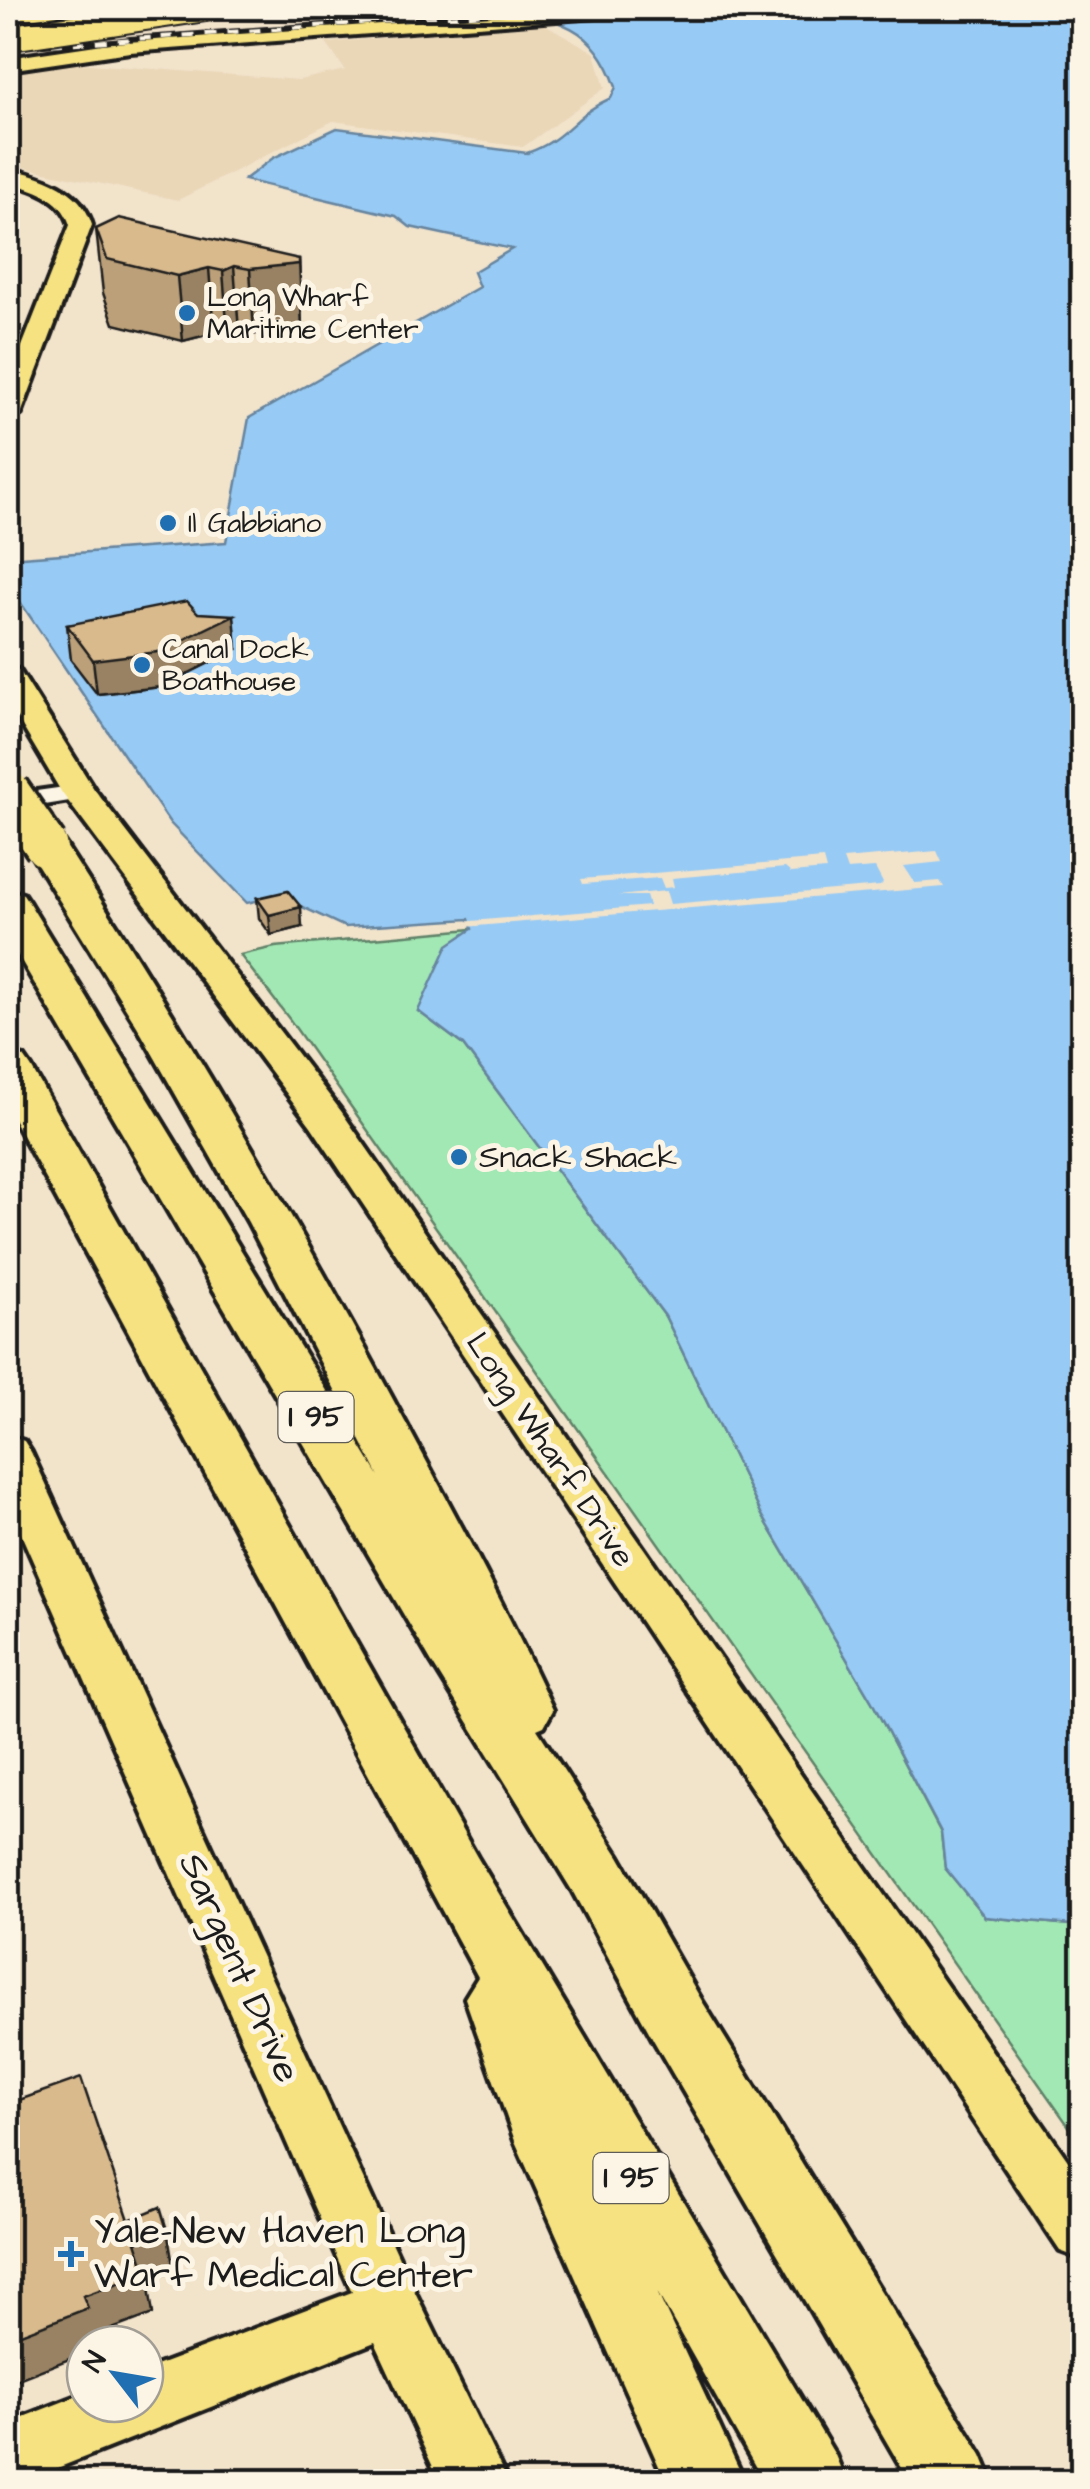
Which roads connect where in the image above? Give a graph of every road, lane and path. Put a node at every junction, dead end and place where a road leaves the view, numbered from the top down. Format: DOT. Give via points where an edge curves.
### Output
graph roads {
  1 [pos="57,8"];
  2 [pos="162,8"];
  3 [pos="209,8"];
  4 [pos="636,8"];
  5 [pos="8,14"];
  6 [pos="8,31"];
  7 [pos="8,64"];
  8 [pos="8,175"];
  9 [pos="16,368"];
  10 [pos="8,414"];
  11 [pos="8,677"];
  12 [pos="8,791"];
  13 [pos="79,793"];
  14 [pos="8,803"];
  15 [pos="8,903"];
  16 [pos="8,1067"];
  17 [pos="8,1452"];
  18 [pos="596,1874"];
  19 [pos="454,1875"];
  20 [pos="1082,2231"];
  21 [pos="390,2307"];
  22 [pos="165,2393"];
  23 [pos="87,2424"];
  24 [pos="8,2455"];
  25 [pos="949,2466"];
  26 [pos="475,2482"];
  27 [pos="706,2482"];
  28 [pos="807,2482"];
  1 -- 5 [label="highway"];
  2 -- 6 [label="highway"];
  3 -- 6 [label="highway, bridge"];
  4 -- 7 [label="main road" via="130,46"];
  8 -- 9 [label="main road" via="69,202 80,217 79,234"];
  9 -- 10 [label="main road"];
  11 -- 13 [label="main road, Long Wharf Drive"];
  12 -- 18 [label="highway, bridge" via="160,1026 272,1222 486,1627"];
  13 -- 14 [label="street"];
  13 -- 20 [label="main road, Long Wharf Drive" via="327,1120"];
  15 -- 18 [label="highway, I 95"];
  16 -- 19 [label="highway, I 95"];
  17 -- 21 [label="main road, Sargent Drive"];
  18 -- 25 [label="highway, I 95"];
  19 -- 27 [label="highway" via="550,2141"];
  19 -- 28 [label="highway, I 95"];
  21 -- 22 [label="main road"];
  21 -- 26 [label="main road, Sargent Drive"];
  23 -- 24 [label="main road"];
}
